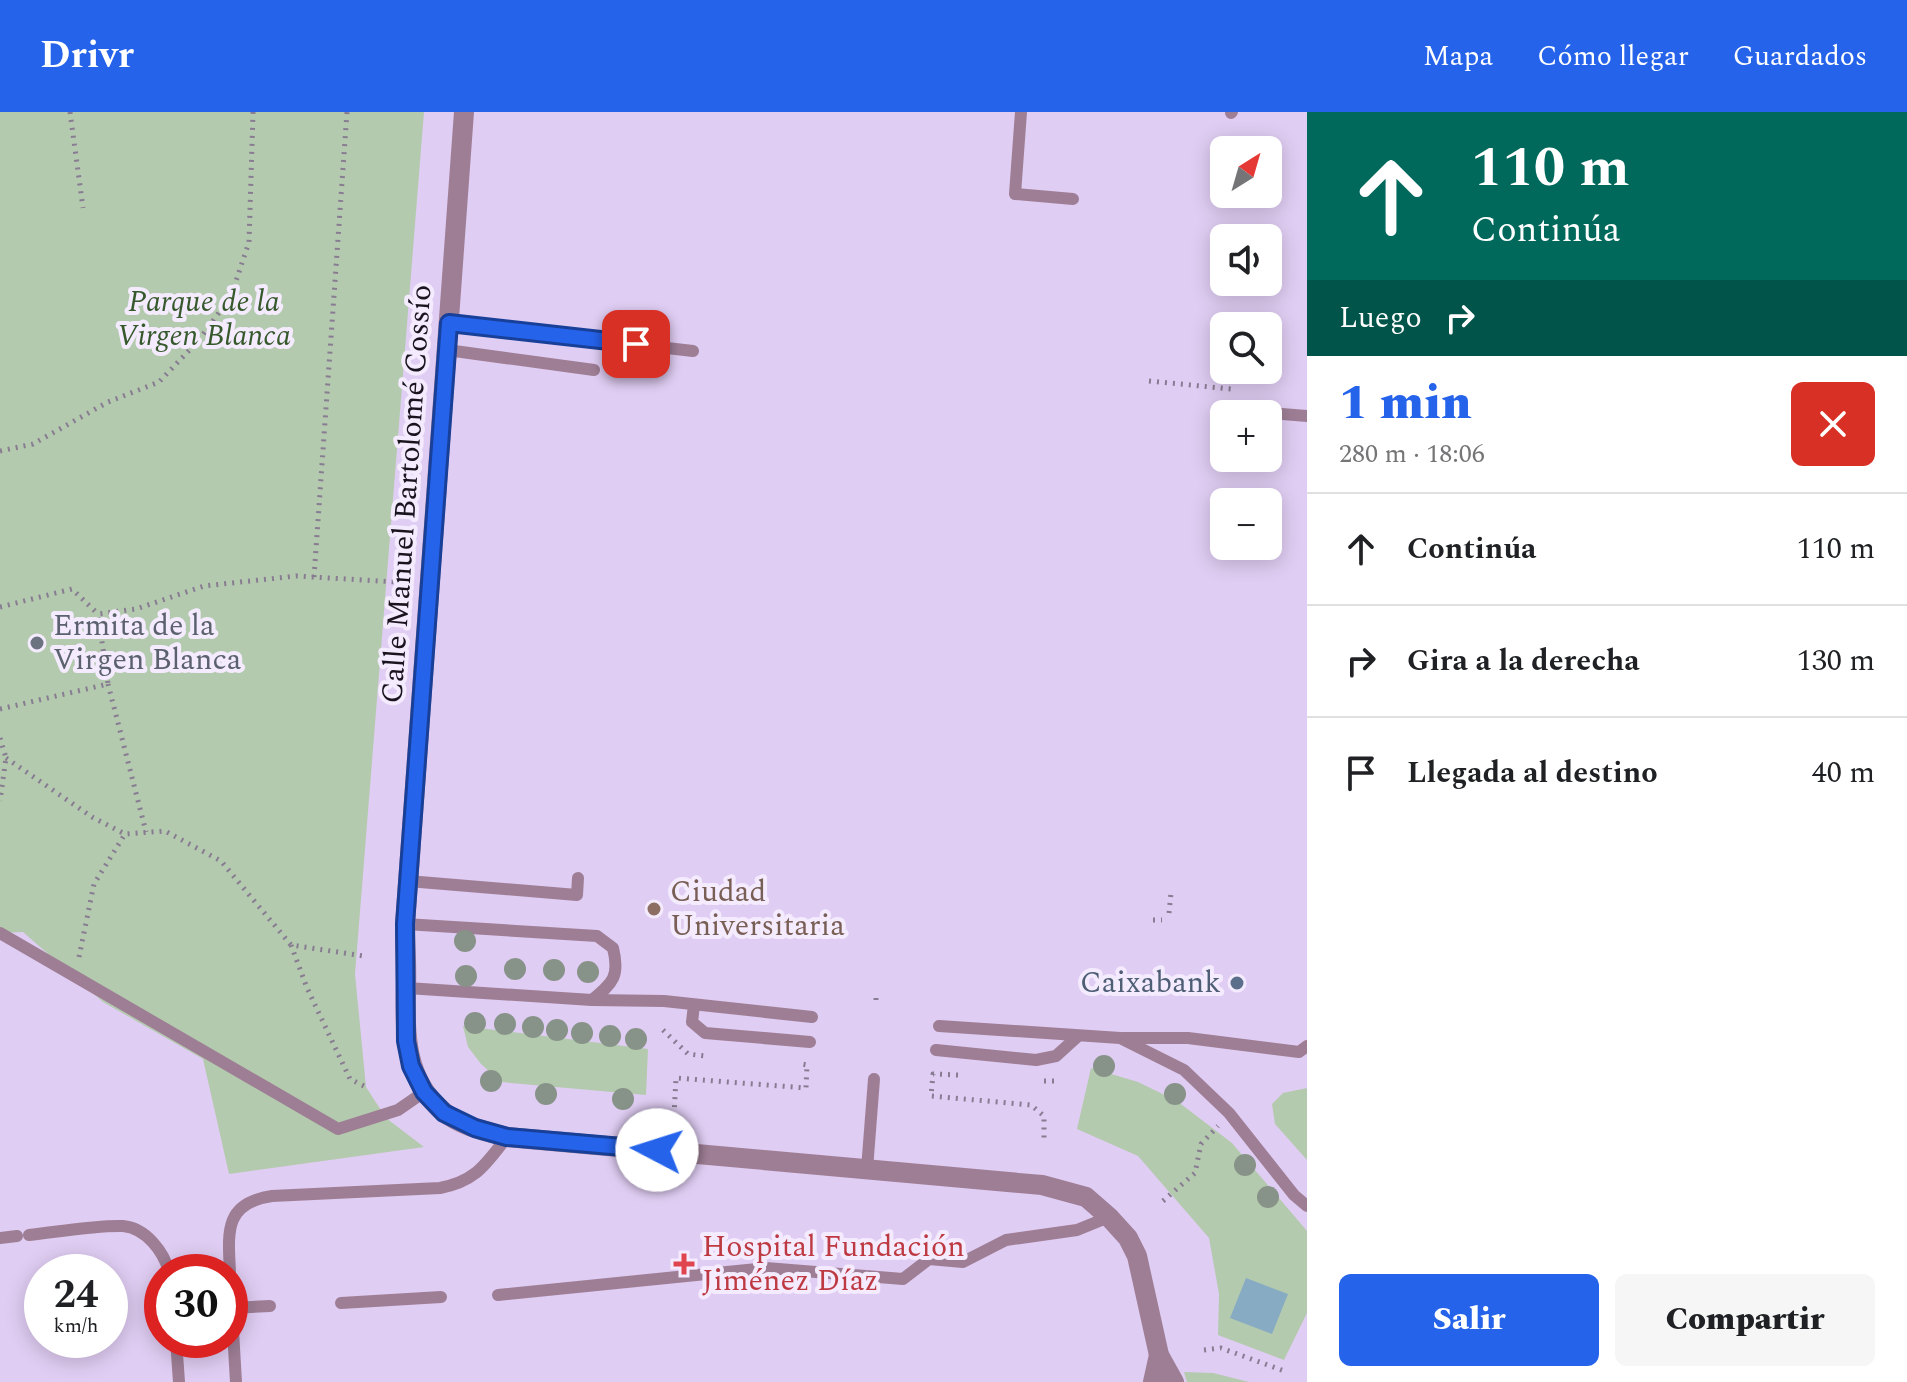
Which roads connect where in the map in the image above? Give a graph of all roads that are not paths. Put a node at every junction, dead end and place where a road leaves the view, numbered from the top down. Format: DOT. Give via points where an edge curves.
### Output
graph roads {
  1 [pos="464,112"];
  2 [pos="1021,112"];
  3 [pos="1073,199"];
  4 [pos="449,323"];
  5 [pos="447,350"];
  6 [pos="693,351"];
  7 [pos="594,370"];
  8 [pos="1282,414"];
  9 [pos="1307,416"];
  10 [pos="578,878"];
  11 [pos="408,881"];
  12 [pos="405,924"];
  13 [pos="0,933"];
  14 [pos="407,988"];
  15 [pos="592,1000"];
  16 [pos="694,1005"];
  17 [pos="812,1017"];
  18 [pos="939,1026"];
  19 [pos="1078,1036"];
  20 [pos="1120,1038"];
  21 [pos="810,1042"];
  22 [pos="1307,1046"];
  23 [pos="936,1050"];
  24 [pos="874,1079"];
  25 [pos="424,1092"];
  26 [pos="507,1137"];
  27 [pos="867,1169"];
  28 [pos="1307,1206"];
  29 [pos="1109,1217"];
  30 [pos="0,1238"];
  31 [pos="162,1254"];
  32 [pos="229,1254"];
  33 [pos="498,1295"];
  34 [pos="441,1297"];
  35 [pos="341,1303"];
  36 [pos="270,1306"];
  37 [pos="248,1307"];
  38 [pos="1159,1355"];
  39 [pos="177,1358"];
  40 [pos="235,1358"];
  41 [pos="179,1382"];
  42 [pos="236,1382"];
  43 [pos="1153,1382"];
  44 [pos="1174,1382"];
  1 -- 4 [label="street, Calle Manuel Bartolomé Cossío"];
  2 -- 3 [label="lane" via="1015,194"];
  4 -- 5 [label="street, Calle Manuel Bartolomé Cossío"];
  4 -- 6 [label="lane"];
  5 -- 7 [label="lane"];
  5 -- 11 [label="street, Calle Manuel Bartolomé Cossío"];
  8 -- 9 [label="lane"];
  10 -- 11 [label="lane" via="577,895"];
  11 -- 12 [label="street, Calle Manuel Bartolomé Cossío"];
  12 -- 14 [label="street, Calle Manuel Bartolomé Cossío"];
  12 -- 15 [label="lane" via="597,936 613,948 618,965 613,980"];
  13 -- 25 [label="lane" via="338,1129 398,1110"];
  14 -- 15 [label="lane"];
  14 -- 25 [label="street, Calle Manuel Bartolomé Cossío" via="406,1041"];
  15 -- 16 [label="lane"];
  16 -- 17 [label="lane"];
  16 -- 21 [label="lane" via="692,1022 705,1033"];
  18 -- 19 [label="lane"];
  19 -- 20 [label="lane"];
  19 -- 23 [label="lane" via="1056,1056 1036,1060"];
  20 -- 22 [label="lane" via="1188,1038 1299,1052"];
  20 -- 28 [label="lane" via="1184,1070 1229,1113"];
  24 -- 27 [label="lane"];
  25 -- 26 [label="street" via="444,1113"];
  26 -- 27 [label="street"];
  26 -- 32 [label="lane" via="480,1172 459,1184 250,1199 237,1211 228,1233"];
  27 -- 29 [label="street" via="1042,1185 1086,1197"];
  29 -- 33 [label="lane" via="1077,1230 1006,1240 963,1262 929,1259 903,1279 766,1268"];
  29 -- 38 [label="street" via="1137,1256"];
  30 -- 31 [label="lane" via="126,1226"];
  34 -- 35 [label="lane"];
  36 -- 37 [label="lane"];
  38 -- 43 [label="street"];
  38 -- 44 [label="street"];
  39 -- 41 [label="lane"];
  40 -- 42 [label="lane"];
}
